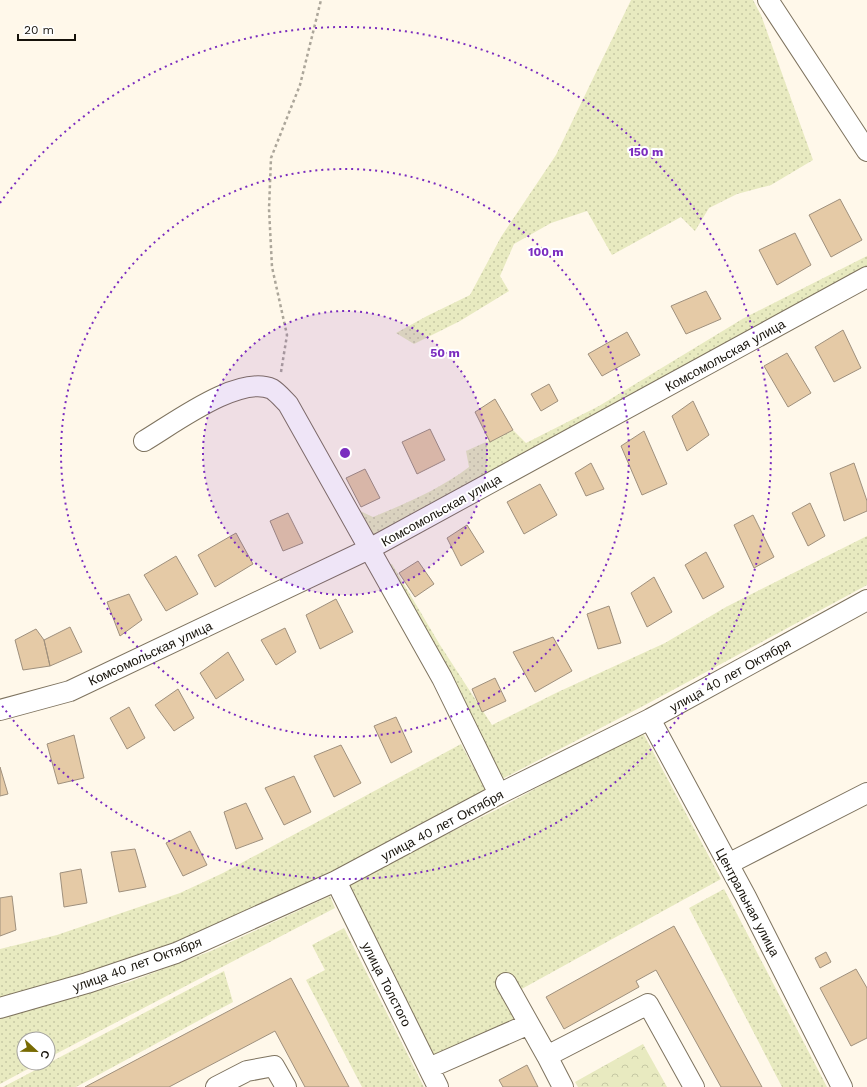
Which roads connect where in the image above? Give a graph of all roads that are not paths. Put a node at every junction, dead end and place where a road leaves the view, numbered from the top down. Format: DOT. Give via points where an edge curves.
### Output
graph roads {
  1 [pos="768,0"];
  2 [pos="867,151"];
  3 [pos="867,277"];
  4 [pos="144,441"];
  5 [pos="370,548"];
  6 [pos="867,600"];
  7 [pos="0,710"];
  8 [pos="650,719"];
  9 [pos="867,793"];
  10 [pos="499,794"];
  11 [pos="728,864"];
  12 [pos="336,881"];
  13 [pos="506,983"];
  14 [pos="0,1008"];
  15 [pos="529,1024"];
  16 [pos="547,1056"];
  17 [pos="429,1068"];
  18 [pos="216,1087"];
  19 [pos="286,1087"];
  20 [pos="438,1087"];
  21 [pos="563,1087"];
  22 [pos="694,1087"];
  23 [pos="842,1087"];
  1 -- 2 [label="street"];
  3 -- 5 [label="street, Комсомольская улица"];
  4 -- 5 [label="street" via="226,392 251,385 272,389 288,404"];
  5 -- 7 [label="street, Комсомольская улица" via="70,691"];
  5 -- 10 [label="street" via="442,678"];
  6 -- 8 [label="street, улица 40 лет Октября"];
  8 -- 10 [label="street, улица 40 лет Октября"];
  8 -- 11 [label="street, Центральная улица"];
  9 -- 11 [label="street"];
  10 -- 12 [label="street, улица 40 лет Октября"];
  11 -- 23 [label="street, Центральная улица"];
  12 -- 14 [label="street, улица 40 лет Октября" via="176,953 87,983"];
  12 -- 17 [label="street, улица Толстого"];
  13 -- 15 [label="street"];
  15 -- 16 [label="street"];
  15 -- 17 [label="street"];
  16 -- 21 [label="street"];
  16 -- 22 [label="street" via="648,1004"];
  17 -- 20 [label="street, улица Толстого"];
  18 -- 19 [label="street" via="247,1071 274,1066"];
}
